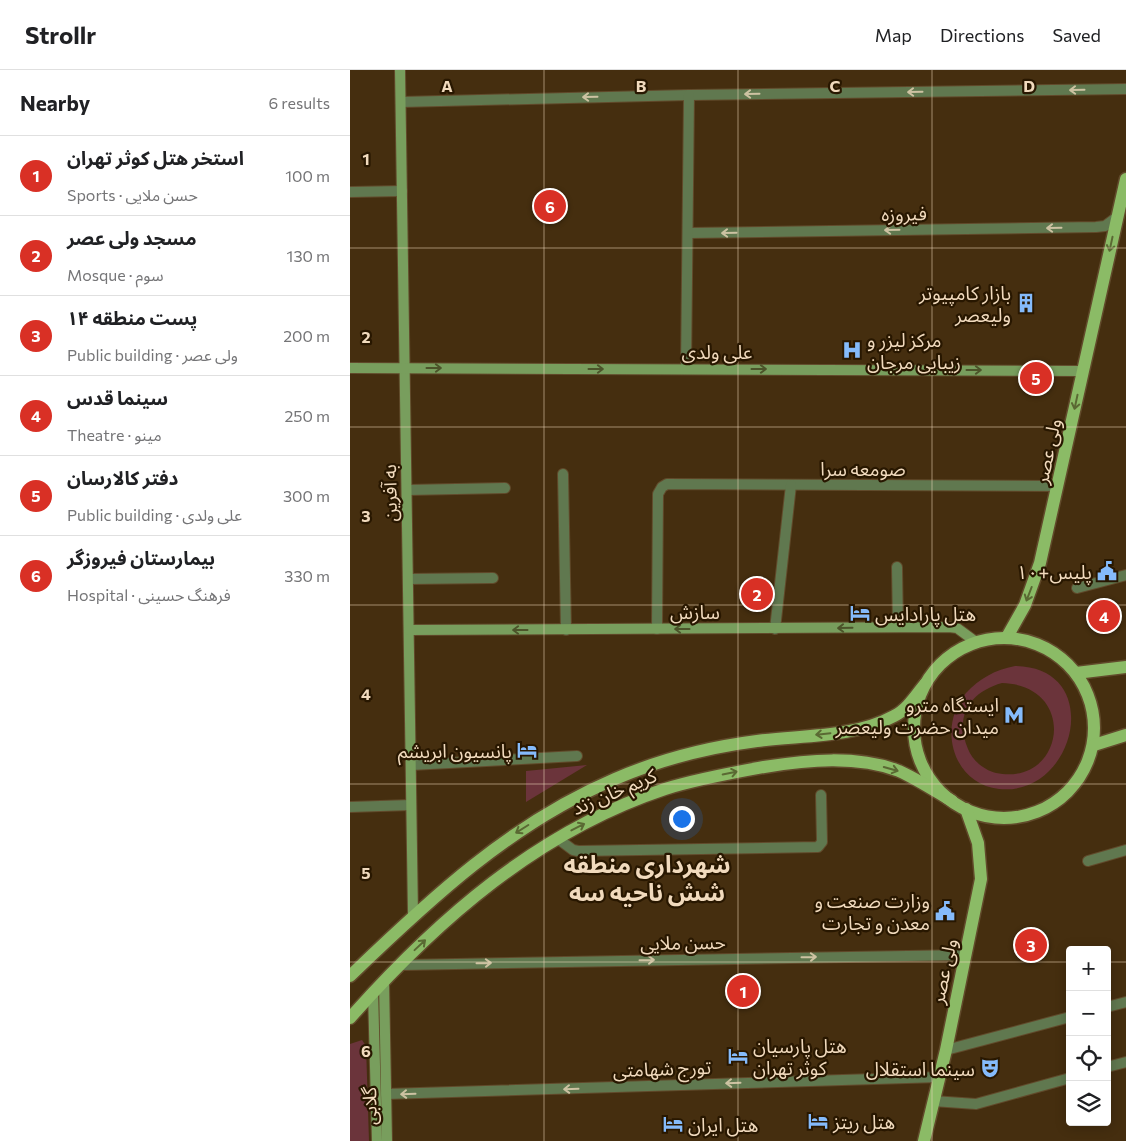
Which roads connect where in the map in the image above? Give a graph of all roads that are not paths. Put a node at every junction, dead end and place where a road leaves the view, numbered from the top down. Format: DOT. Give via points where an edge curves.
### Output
graph roads {
  1 [pos="400,70"];
  2 [pos="1126,89"];
  3 [pos="690,95"];
  4 [pos="401,102"];
  5 [pos="1126,179"];
  6 [pos="402,191"];
  7 [pos="350,192"];
  8 [pos="1117,218"];
  9 [pos="688,233"];
  10 [pos="350,368"];
  11 [pos="405,368"];
  12 [pos="686,369"];
  13 [pos="1083,371"];
  14 [pos="563,474"];
  15 [pos="791,485"];
  16 [pos="1058,486"];
  17 [pos="506,488"];
  18 [pos="407,490"];
  19 [pos="897,567"];
  20 [pos="1126,575"];
  21 [pos="493,578"];
  22 [pos="408,579"];
  23 [pos="1077,588"];
  24 [pos="898,627"];
  25 [pos="657,628"];
  26 [pos="775,629"];
  27 [pos="409,630"];
  28 [pos="566,630"];
  29 [pos="1007,638"];
  30 [pos="976,642"];
  31 [pos="1126,667"];
  32 [pos="1076,674"];
  33 [pos="925,684"];
  34 [pos="1126,735"];
  35 [pos="1094,745"];
  36 [pos="577,756"];
  37 [pos="411,765"];
  38 [pos="822,795"];
  39 [pos="952,801"];
  40 [pos="411,805"];
  41 [pos="350,807"];
  42 [pos="966,809"];
  43 [pos="557,838"];
  44 [pos="1126,850"];
  45 [pos="1088,861"];
  46 [pos="413,915"];
  47 [pos="965,955"];
  48 [pos="401,964"];
  49 [pos="350,976"];
  50 [pos="384,981"];
  51 [pos="373,992"];
  52 [pos="1126,1002"];
  53 [pos="1111,1006"];
  54 [pos="350,1018"];
  55 [pos="1066,1018"];
  56 [pos="946,1050"];
  57 [pos="1126,1062"];
  58 [pos="1111,1066"];
  59 [pos="939,1077"];
  60 [pos="1066,1079"];
  61 [pos="381,1095"];
  62 [pos="933,1101"];
  63 [pos="377,1141"];
  64 [pos="387,1141"];
  65 [pos="924,1141"];
  1 -- 4 [label="street, به آفرین"];
  2 -- 3 [label="street, one-way"];
  3 -- 4 [label="street, one-way"];
  3 -- 9 [label="street"];
  4 -- 6 [label="street, به آفرین"];
  5 -- 8 [label="main road, ولی عصر"];
  6 -- 7 [label="street"];
  6 -- 11 [label="street, به آفرین"];
  8 -- 9 [label="street, فیروزه, one-way" via="1106,226 1096,227"];
  8 -- 13 [label="main road, ولی عصر, one-way"];
  9 -- 12 [label="street"];
  10 -- 11 [label="street, علی ولدی"];
  11 -- 12 [label="street, علی ولدی, one-way"];
  11 -- 18 [label="street, به آفرین"];
  12 -- 13 [label="street, علی ولدی, one-way"];
  13 -- 16 [label="main road, ولی عصر, one-way"];
  14 -- 28 [label="street"];
  15 -- 16 [label="street, صومعه سرا"];
  15 -- 25 [label="street, صومعه سرا" via="667,484 662,487 658,494"];
  15 -- 26 [label="street"];
  16 -- 29 [label="main road, ولی عصر, one-way" via="1037,573"];
  17 -- 18 [label="street"];
  18 -- 22 [label="street, به آفرین"];
  19 -- 24 [label="street"];
  20 -- 23 [label="street"];
  21 -- 22 [label="street"];
  22 -- 27 [label="street, به آفرین"];
  24 -- 26 [label="street, سازش, one-way"];
  24 -- 30 [label="street, سازش" via="957,628"];
  26 -- 25 [label="street, سازش, one-way"];
  25 -- 28 [label="street, سازش"];
  28 -- 27 [label="street, سازش, one-way"];
  27 -- 37 [label="street, به آفرین"];
  29 -- 30 [label="main road"];
  29 -- 32 [label="main road" via="1045,647"];
  30 -- 33 [label="main road" via="952,654"];
  31 -- 32 [label="main road"];
  32 -- 35 [label="main road" via="1087,691 1094,713"];
  33 -- 39 [label="main road" via="913,722 916,747 926,772"];
  33 -- 46 [label="main road, کریم خان زند, one-way" via="901,712 862,727 734,744 616,778 520,829"];
  34 -- 35 [label="main road"];
  35 -- 42 [label="main road, کریم خان زند" via="1082,774 1070,790 1038,813 999,818"];
  36 -- 37 [label="street"];
  37 -- 40 [label="street, به آفرین"];
  38 -- 43 [label="street" via="822,842 818,847 578,851"];
  39 -- 42 [label="main road, کریم خان زند"];
  43 -- 39 [label="main road, کریم خان زند, one-way" via="612,810 674,786 729,773 813,761 865,764 898,771"];
  40 -- 41 [label="street"];
  40 -- 46 [label="street, به آفرین"];
  42 -- 47 [label="main road, ولی عصر" via="978,843 981,879"];
  48 -- 43 [label="main road, کریم خان زند, one-way" via="481,890"];
  44 -- 45 [label="street"];
  46 -- 49 [label="main road, کریم خان زند"];
  48 -- 47 [label="street, حسن ملایی, one-way"];
  47 -- 56 [label="main road, ولی عصر"];
  48 -- 50 [label="main road, کریم خان زند"];
  50 -- 51 [label="main road, کریم خان زند"];
  50 -- 61 [label="street, گلابی"];
  51 -- 54 [label="main road, کریم خان زند"];
  51 -- 61 [label="street, گلابی"];
  52 -- 53 [label="street"];
  55 -- 56 [label="street"];
  56 -- 59 [label="main road, ولی عصر"];
  57 -- 58 [label="street"];
  59 -- 61 [label="street, تورج شهامتی, one-way"];
  59 -- 62 [label="main road, ولی عصر"];
  60 -- 62 [label="street" via="976,1104"];
  61 -- 63 [label="street, گلابی"];
  61 -- 64 [label="street, گلابی"];
  62 -- 65 [label="main road, ولی عصر"];
}
